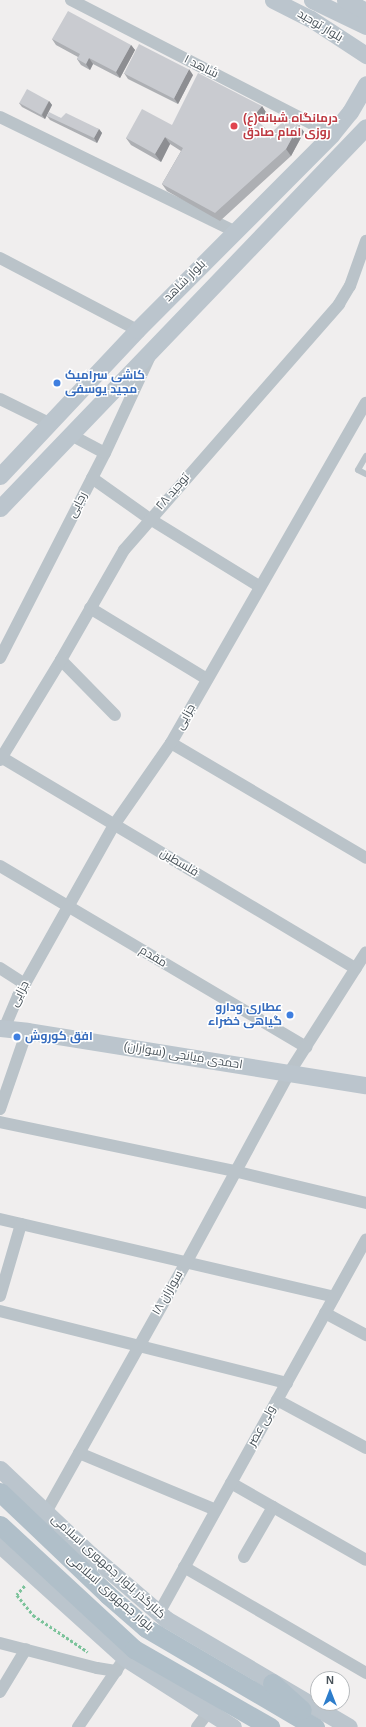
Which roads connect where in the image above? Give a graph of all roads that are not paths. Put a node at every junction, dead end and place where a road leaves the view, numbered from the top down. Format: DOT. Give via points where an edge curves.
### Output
graph roads {
  1 [pos="71,0"];
  2 [pos="273,0"];
  3 [pos="312,0"];
  4 [pos="337,0"];
  5 [pos="345,0"];
  6 [pos="366,11"];
  7 [pos="311,19"];
  8 [pos="366,26"];
  9 [pos="366,55"];
  10 [pos="366,84"];
  11 [pos="359,105"];
  12 [pos="0,117"];
  13 [pos="366,127"];
  14 [pos="332,134"];
  15 [pos="234,231"];
  16 [pos="366,242"];
  17 [pos="0,258"];
  18 [pos="137,330"];
  19 [pos="153,350"];
  20 [pos="0,399"];
  21 [pos="366,403"];
  22 [pos="51,424"];
  23 [pos="71,435"];
  24 [pos="105,452"];
  25 [pos="366,456"];
  26 [pos="366,474"];
  27 [pos="0,476"];
  28 [pos="92,478"];
  29 [pos="0,508"];
  30 [pos="150,519"];
  31 [pos="259,586"];
  32 [pos="90,608"];
  33 [pos="0,658"];
  34 [pos="61,660"];
  35 [pos="207,679"];
  36 [pos="115,715"];
  37 [pos="171,743"];
  38 [pos="1,759"];
  39 [pos="114,825"];
  40 [pos="366,858"];
  41 [pos="0,866"];
  42 [pos="67,906"];
  43 [pos="366,952"];
  44 [pos="0,968"];
  45 [pos="356,969"];
  46 [pos="25,984"];
  47 [pos="2,1028"];
  48 [pos="27,1031"];
  49 [pos="306,1047"];
  50 [pos="289,1073"];
  51 [pos="366,1085"];
  52 [pos="0,1109"];
  53 [pos="0,1122"];
  54 [pos="234,1171"];
  55 [pos="366,1203"];
  56 [pos="0,1219"];
  57 [pos="21,1224"];
  58 [pos="366,1240"];
  59 [pos="186,1263"];
  60 [pos="0,1296"];
  61 [pos="334,1296"];
  62 [pos="0,1311"];
  63 [pos="325,1313"];
  64 [pos="366,1335"];
  65 [pos="139,1345"];
  66 [pos="287,1383"];
  67 [pos="277,1400"];
  68 [pos="366,1448"];
  69 [pos="79,1454"];
  70 [pos="0,1469"];
  71 [pos="231,1483"];
  72 [pos="0,1492"];
  73 [pos="273,1507"];
  74 [pos="216,1510"];
  75 [pos="46,1512"];
  76 [pos="0,1525"];
  77 [pos="0,1545"];
  78 [pos="244,1557"];
  79 [pos="366,1560"];
  80 [pos="184,1567"];
  81 [pos="159,1613"];
  82 [pos="0,1643"];
  83 [pos="26,1650"];
  84 [pos="121,1664"];
  85 [pos="366,1673"];
  86 [pos="272,1683"];
  87 [pos="0,1692"];
  88 [pos="209,1711"];
  89 [pos="78,1727"];
  90 [pos="197,1727"];
  91 [pos="234,1727"];
  92 [pos="270,1727"];
  93 [pos="315,1727"];
  94 [pos="321,1727"];
  95 [pos="349,1727"];
  1 -- 14 [label="street, شاهد ۱"];
  2 -- 7 [label="main road, بلوار توحید"];
  3 -- 8 [label="main road"];
  4 -- 7 [label="main road" via="330,10"];
  5 -- 6 [label="main road"];
  7 -- 9 [label="main road, بلوار توحید"];
  10 -- 11 [label="main road, بلوار شاهد"];
  11 -- 14 [label="main road, بلوار شاهد"];
  12 -- 15 [label="street"];
  13 -- 19 [label="main road, بلوار شاهد"];
  14 -- 15 [label="main road, بلوار شاهد"];
  15 -- 18 [label="main road, بلوار شاهد"];
  16 -- 30 [label="street, توحید ۲۸" via="350,286 339,304"];
  17 -- 18 [label="street"];
  18 -- 22 [label="main road, بلوار شاهد"];
  19 -- 23 [label="main road, بلوار شاهد"];
  19 -- 24 [label="street, رجایی"];
  20 -- 22 [label="street"];
  21 -- 31 [label="street, جزایی"];
  22 -- 27 [label="main road, بلوار شاهد"];
  23 -- 24 [label="street"];
  23 -- 29 [label="main road, بلوار شاهد"];
  24 -- 28 [label="street, رجایی"];
  25 -- 26 [label="lane" via="358,470"];
  28 -- 30 [label="street"];
  28 -- 33 [label="street, رجایی"];
  30 -- 31 [label="street"];
  30 -- 32 [label="street, توحید ۲۸" via="124,550"];
  31 -- 35 [label="street, جزایی"];
  32 -- 34 [label="street, توحید ۲۸"];
  32 -- 35 [label="street"];
  34 -- 36 [label="street"];
  34 -- 38 [label="street, توحید ۲۸"];
  35 -- 37 [label="street, جزایی"];
  37 -- 39 [label="street, جزایی"];
  37 -- 40 [label="street"];
  38 -- 39 [label="street, فلسطین"];
  39 -- 42 [label="street, جزایی"];
  39 -- 45 [label="street, فلسطین"];
  41 -- 42 [label="street, مقدم"];
  42 -- 46 [label="street, جزایی"];
  42 -- 49 [label="street, مقدم"];
  43 -- 45 [label="street, سواران ۱۸"];
  44 -- 46 [label="street"];
  45 -- 49 [label="street, سواران ۱۸"];
  46 -- 47 [label="street, جزایی"];
  47 -- 48 [label="main road, احمدی میانجی (سواران)"];
  48 -- 50 [label="main road, احمدی میانجی (سواران)"];
  48 -- 52 [label="street"];
  49 -- 50 [label="street, سواران ۱۸"];
  50 -- 51 [label="main road, احمدی میانجی (سواران)"];
  50 -- 54 [label="street, سواران ۱۸"];
  53 -- 54 [label="street"];
  54 -- 55 [label="street"];
  54 -- 59 [label="street, سواران ۱۸"];
  56 -- 57 [label="street"];
  57 -- 59 [label="street"];
  57 -- 60 [label="street"];
  58 -- 61 [label="street, ولی عصر"];
  59 -- 61 [label="street"];
  59 -- 65 [label="street, سواران ۱۸"];
  61 -- 63 [label="street, ولی عصر"];
  62 -- 65 [label="street"];
  63 -- 64 [label="street"];
  63 -- 66 [label="street, ولی عصر"];
  65 -- 66 [label="street"];
  65 -- 69 [label="street, سواران ۱۸"];
  66 -- 67 [label="street, ولی عصر"];
  67 -- 68 [label="street"];
  67 -- 71 [label="street, ولی عصر"];
  69 -- 74 [label="street"];
  69 -- 75 [label="street, سواران ۱۸"];
  70 -- 75 [label="main road, کنارگذر بلوار جمهوری اسلامی"];
  71 -- 73 [label="street"];
  71 -- 74 [label="street, ولی عصر"];
  72 -- 93 [label="main road, بلوار جمهوری اسلامی" via="146,1628"];
  73 -- 78 [label="street"];
  73 -- 79 [label="street"];
  74 -- 80 [label="street, ولی عصر"];
  75 -- 81 [label="main road, کنارگذر بلوار جمهوری اسلامی"];
  76 -- 92 [label="main road, بلوار جمهوری اسلامی" via="134,1649"];
  77 -- 84 [label="main road"];
  80 -- 81 [label="street, ولی عصر"];
  80 -- 85 [label="street"];
  81 -- 86 [label="main road, کنارگذر بلوار جمهوری اسلامی"];
  82 -- 83 [label="street"];
  83 -- 84 [label="street"];
  83 -- 87 [label="street"];
  84 -- 88 [label="main road"];
  84 -- 89 [label="street"];
  86 -- 94 [label="main road"];
  86 -- 95 [label="main road, کنارگذر بلوار جمهوری اسلامی"];
  88 -- 90 [label="street"];
  88 -- 91 [label="main road"];
}
